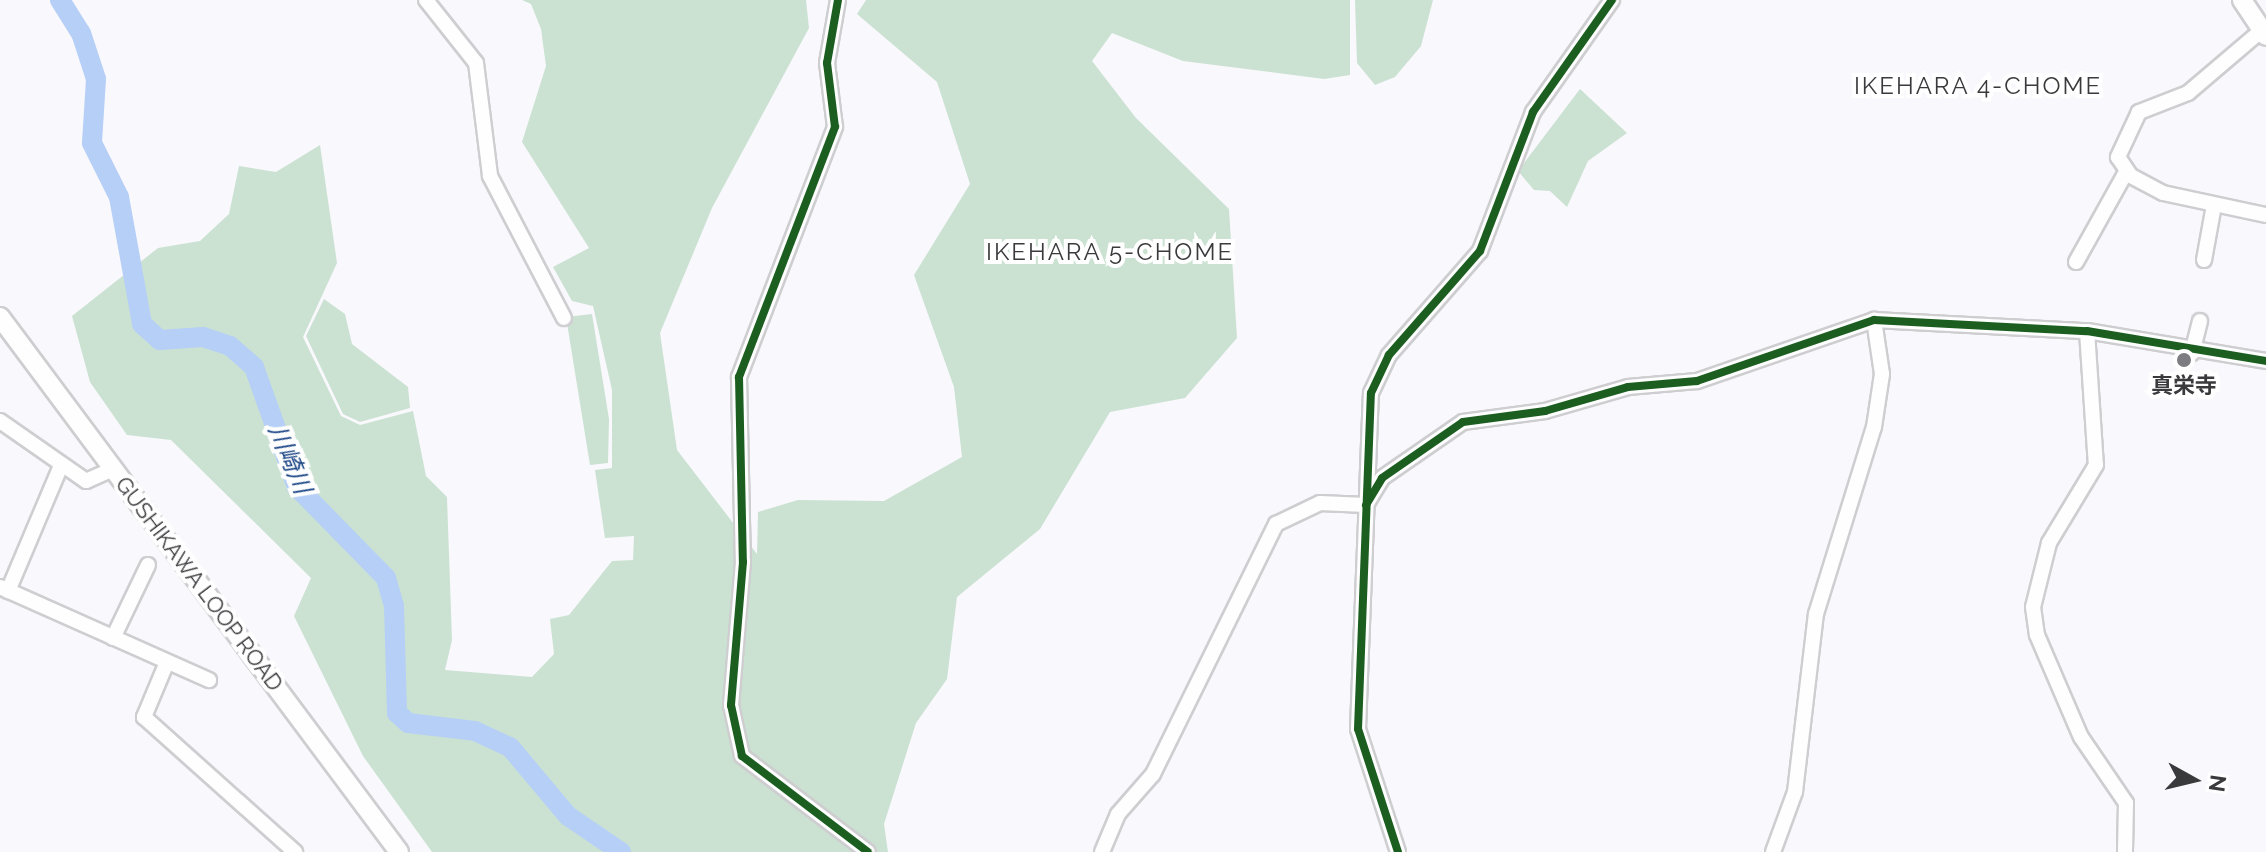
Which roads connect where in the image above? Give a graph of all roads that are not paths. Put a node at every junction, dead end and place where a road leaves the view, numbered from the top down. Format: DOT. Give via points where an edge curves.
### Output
graph roads {
  1 [pos="426,0"];
  2 [pos="838,0"];
  3 [pos="1612,0"];
  4 [pos="2248,3"];
  5 [pos="2264,33"];
  6 [pos="2126,172"];
  7 [pos="2214,205"];
  8 [pos="2266,215"];
  9 [pos="2204,260"];
  10 [pos="2076,262"];
  11 [pos="0,317"];
  12 [pos="564,318"];
  13 [pos="1874,320"];
  14 [pos="2200,321"];
  15 [pos="2087,331"];
  16 [pos="2192,353"];
  17 [pos="2266,361"];
  18 [pos="0,421"];
  19 [pos="60,468"];
  20 [pos="113,469"];
  21 [pos="1366,505"];
  22 [pos="148,565"];
  23 [pos="4,589"];
  24 [pos="113,638"];
  25 [pos="167,662"];
  26 [pos="209,680"];
  27 [pos="295,852"];
  28 [pos="399,852"];
  29 [pos="868,852"];
  30 [pos="1102,852"];
  31 [pos="1398,852"];
  32 [pos="1773,852"];
  33 [pos="2125,852"];
  1 -- 12 [label="street" via="476,63 483,157"];
  2 -- 29 [label="street" via="827,63 835,127 739,377 734,411 743,562 731,705 742,756"];
  3 -- 21 [label="street" via="1533,112 1480,251 1377,375"];
  4 -- 5 [label="main road"];
  5 -- 6 [label="street" via="2188,93 2139,112 2119,148"];
  6 -- 7 [label="street" via="2163,193"];
  6 -- 10 [label="street"];
  7 -- 8 [label="street"];
  7 -- 9 [label="street"];
  11 -- 20 [label="main road, GUSHIKAWA LOOP ROAD"];
  13 -- 15 [label="street"];
  13 -- 21 [label="street" via="1697,381 1628,387 1545,411 1463,422 1382,478"];
  13 -- 32 [label="street" via="1882,374 1874,427 1816,614 1795,792"];
  14 -- 16 [label="street"];
  15 -- 16 [label="street"];
  15 -- 33 [label="street" via="2096,465 2049,543 2033,607 2037,635 2081,737 2126,803"];
  16 -- 17 [label="street"];
  18 -- 19 [label="street"];
  19 -- 20 [label="street" via="96,482"];
  19 -- 23 [label="street"];
  20 -- 28 [label="main road, GUSHIKAWA LOOP ROAD"];
  21 -- 30 [label="street" via="1320,503 1276,524 1153,774 1118,814"];
  21 -- 31 [label="street" via="1358,729"];
  22 -- 24 [label="street"];
  23 -- 24 [label="street"];
  24 -- 25 [label="street"];
  25 -- 26 [label="street"];
  25 -- 27 [label="street" via="144,717"];
}
